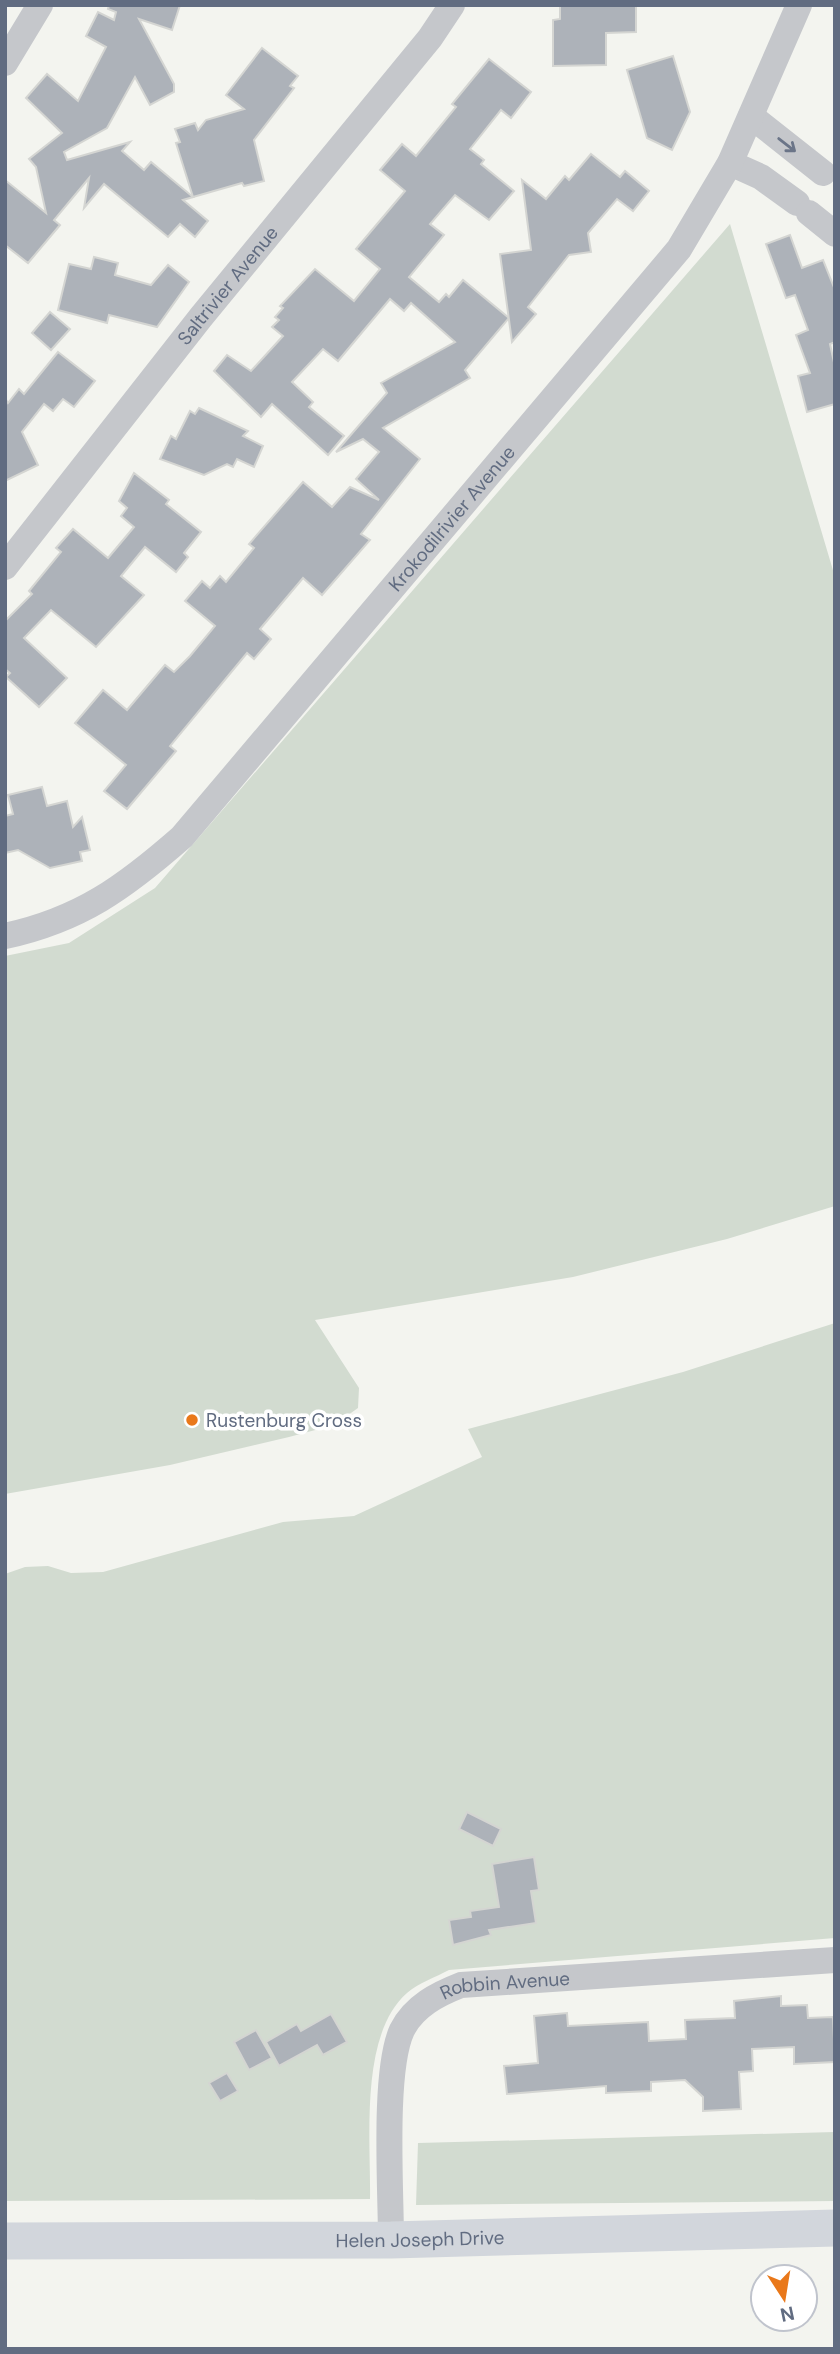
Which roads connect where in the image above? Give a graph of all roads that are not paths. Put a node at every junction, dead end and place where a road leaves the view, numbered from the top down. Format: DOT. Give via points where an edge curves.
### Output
graph roads {
  1 [pos="40,5"];
  2 [pos="452,5"];
  3 [pos="799,5"];
  4 [pos="5,62"];
  5 [pos="751,116"];
  6 [pos="730,163"];
  7 [pos="823,173"];
  8 [pos="835,234"];
  9 [pos="5,567"];
  10 [pos="5,936"];
  11 [pos="835,1960"];
  12 [pos="835,2228"];
  13 [pos="391,2240"];
  14 [pos="5,2241"];
  1 -- 4 [label="street"];
  2 -- 9 [label="street, Saltrivier Avenue"];
  3 -- 5 [label="street, Krokodilrivier Avenue"];
  5 -- 6 [label="street, Krokodilrivier Avenue"];
  5 -- 7 [label="street, one-way"];
  6 -- 8 [label="street" via="761,177"];
  6 -- 10 [label="street, Krokodilrivier Avenue" via="679,249 653,282 181,837 135,878 89,909 39,929"];
  11 -- 13 [label="street, Robbin Avenue" via="461,1985 440,1993 409,2019 397,2050"];
  12 -- 13 [label="street, Helen Joseph Drive"];
  13 -- 14 [label="street, Helen Joseph Drive"];
}
